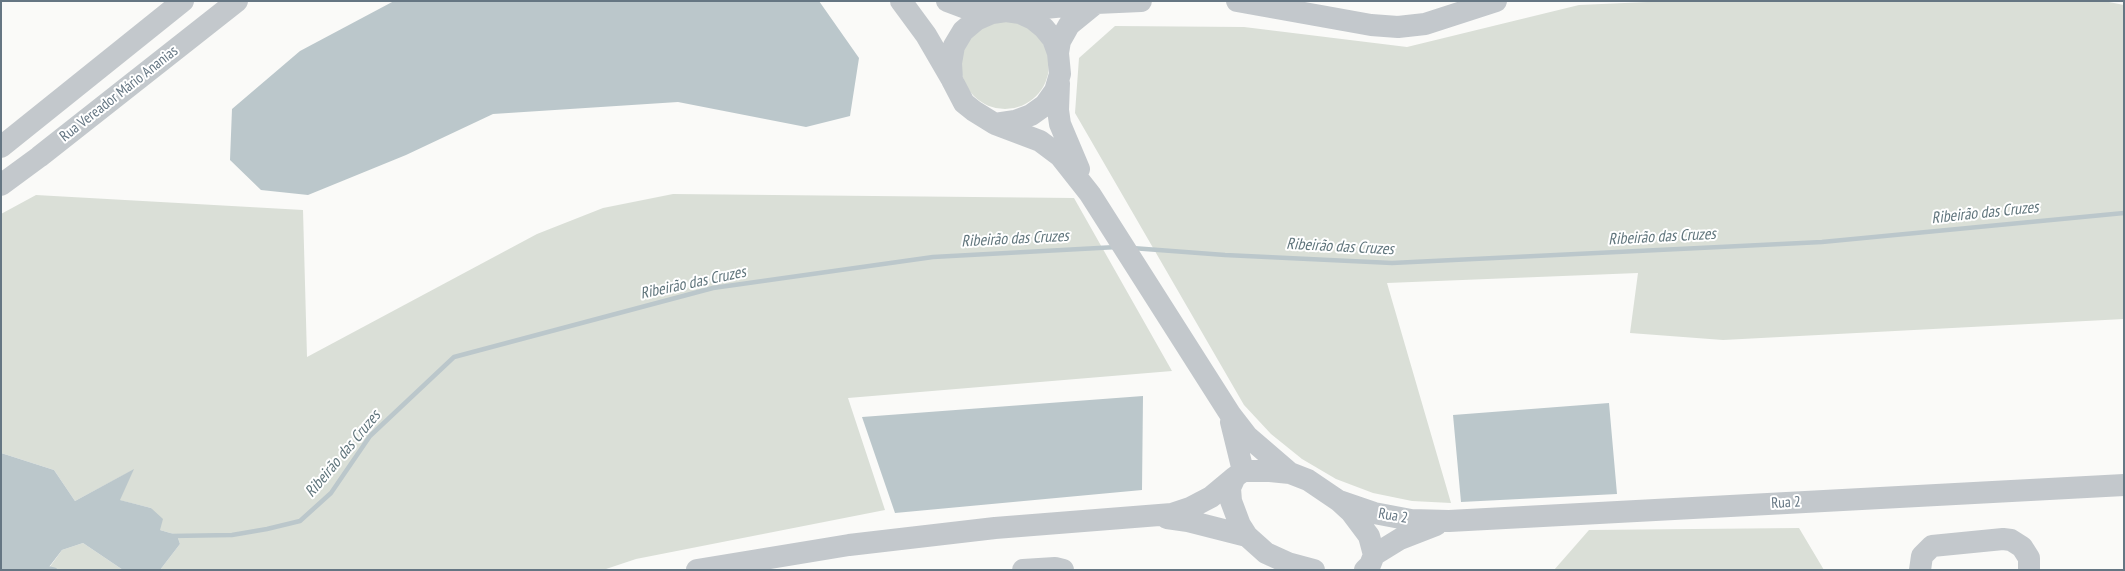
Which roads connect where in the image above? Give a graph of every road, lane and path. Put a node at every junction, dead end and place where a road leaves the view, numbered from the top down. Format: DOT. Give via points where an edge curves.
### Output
graph roads {
  1 [pos="183,1"];
  2 [pos="237,1"];
  3 [pos="901,1"];
  4 [pos="947,1"];
  5 [pos="1141,1"];
  6 [pos="1237,1"];
  7 [pos="1496,1"];
  8 [pos="1096,3"];
  9 [pos="1454,8"];
  10 [pos="1344,10"];
  11 [pos="999,12"];
  12 [pos="1058,53"];
  13 [pos="1060,74"];
  14 [pos="952,80"];
  15 [pos="995,124"];
  16 [pos="1,146"];
  17 [pos="1,185"];
  18 [pos="1090,194"];
  19 [pos="1230,414"];
  20 [pos="1290,473"];
  21 [pos="1239,474"];
  22 [pos="2124,486"];
  23 [pos="1339,501"];
  24 [pos="1146,515"];
  25 [pos="1449,521"];
  26 [pos="1247,536"];
  27 [pos="1370,562"];
  28 [pos="1921,563"];
  29 [pos="698,570"];
  30 [pos="1023,570"];
  31 [pos="1063,570"];
  32 [pos="1312,570"];
  33 [pos="2029,570"];
  1 -- 16 [label="street, Rua Vereador Mário Ananias"];
  2 -- 17 [label="street, Rua Vereador Mário Ananias"];
  3 -- 14 [label="street" via="926,35"];
  4 -- 11 [label="street" via="971,10"];
  5 -- 8 [label="street"];
  6 -- 10 [label="street"];
  7 -- 9 [label="street"];
  8 -- 11 [label="street"];
  8 -- 12 [label="street" via="1069,24 1060,41"];
  9 -- 10 [label="street" via="1425,24 1398,27"];
  11 -- 12 [label="street" via="1020,14 1039,23 1053,39"];
  11 -- 14 [label="street" via="976,20 963,31 957,41 951,63"];
  12 -- 13 [label="street"];
  13 -- 15 [label="street" via="1055,91 1045,105 1031,115"];
  13 -- 18 [label="street" via="1060,124"];
  14 -- 15 [label="street" via="964,103"];
  15 -- 18 [label="street" via="1040,141 1060,156"];
  18 -- 19 [label="street"];
  19 -- 20 [label="street" via="1247,436"];
  19 -- 21 [label="street"];
  20 -- 21 [label="street" via="1270,471"];
  20 -- 23 [label="street" via="1308,480"];
  21 -- 24 [label="street" via="1211,497 1190,508 1172,514"];
  21 -- 26 [label="street" via="1230,488 1231,501"];
  22 -- 25 [label="street, Rua 2"];
  23 -- 25 [label="street, Rua 2" via="1374,514 1411,520"];
  23 -- 27 [label="street" via="1369,536"];
  24 -- 26 [label="street" via="1188,520"];
  24 -- 29 [label="street" via="995,528 849,545"];
  25 -- 27 [label="street, Rua 2" via="1418,531"];
  26 -- 32 [label="street" via="1266,553"];
  28 -- 33 [label="street" via="1928,548 1935,545 2002,539 2019,544 2027,554"];
  30 -- 31 [label="street"];
}
